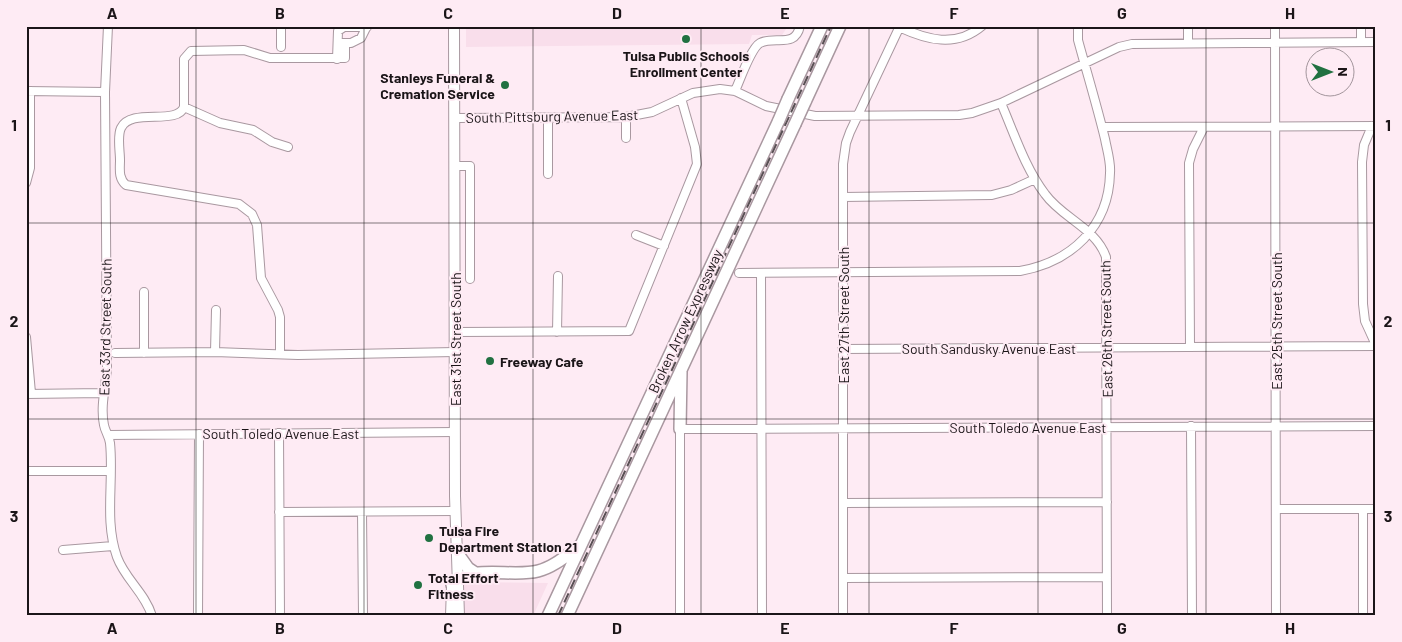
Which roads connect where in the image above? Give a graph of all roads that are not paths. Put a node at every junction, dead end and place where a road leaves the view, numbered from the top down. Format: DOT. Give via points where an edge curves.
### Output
graph roads {
  1 [pos="108,26"];
  2 [pos="281,26"];
  3 [pos="367,26"];
  4 [pos="454,26"];
  5 [pos="800,26"];
  6 [pos="822,26"];
  7 [pos="840,26"];
  8 [pos="982,26"];
  9 [pos="1078,26"];
  10 [pos="1188,26"];
  11 [pos="1275,26"];
  12 [pos="1361,26"];
  13 [pos="899,27"];
  14 [pos="1361,42"];
  15 [pos="1376,42"];
  16 [pos="341,43"];
  17 [pos="1188,43"];
  18 [pos="1275,43"];
  19 [pos="281,48"];
  20 [pos="1084,63"];
  21 [pos="28,91"];
  22 [pos="735,91"];
  23 [pos="105,92"];
  24 [pos="681,98"];
  25 [pos="1001,103"];
  26 [pos="184,106"];
  27 [pos="857,116"];
  28 [pos="626,117"];
  29 [pos="454,118"];
  30 [pos="548,118"];
  31 [pos="1374,126"];
  32 [pos="1102,127"];
  33 [pos="1204,127"];
  34 [pos="1275,127"];
  35 [pos="626,138"];
  36 [pos="288,147"];
  37 [pos="454,166"];
  38 [pos="548,174"];
  39 [pos="1035,179"];
  40 [pos="27,180"];
  41 [pos="843,197"];
  42 [pos="1089,233"];
  43 [pos="636,235"];
  44 [pos="664,246"];
  45 [pos="842,272"];
  46 [pos="739,273"];
  47 [pos="761,273"];
  48 [pos="558,276"];
  49 [pos="470,279"];
  50 [pos="144,292"];
  51 [pos="216,310"];
  52 [pos="455,332"];
  53 [pos="557,332"];
  54 [pos="26,337"];
  55 [pos="1376,345"];
  56 [pos="1107,347"];
  57 [pos="1190,347"];
  58 [pos="1277,347"];
  59 [pos="842,349"];
  60 [pos="215,352"];
  61 [pos="455,352"];
  62 [pos="115,354"];
  63 [pos="144,354"];
  64 [pos="280,354"];
  65 [pos="681,371"];
  66 [pos="103,393"];
  67 [pos="28,394"];
  68 [pos="1107,426"];
  69 [pos="1191,426"];
  70 [pos="1276,426"];
  71 [pos="1376,426"];
  72 [pos="843,428"];
  73 [pos="680,430"];
  74 [pos="762,430"];
  75 [pos="454,432"];
  76 [pos="279,433"];
  77 [pos="108,434"];
  78 [pos="199,434"];
  79 [pos="110,470"];
  80 [pos="26,471"];
  81 [pos="1108,502"];
  82 [pos="843,503"];
  83 [pos="1276,509"];
  84 [pos="1363,509"];
  85 [pos="1376,509"];
  86 [pos="455,511"];
  87 [pos="280,512"];
  88 [pos="362,512"];
  89 [pos="582,544"];
  90 [pos="113,546"];
  91 [pos="63,550"];
  92 [pos="458,554"];
  93 [pos="477,574"];
  94 [pos="1108,577"];
  95 [pos="843,578"];
  96 [pos="455,581"];
  97 [pos="152,616"];
  98 [pos="198,616"];
  99 [pos="280,616"];
  100 [pos="363,616"];
  101 [pos="451,616"];
  102 [pos="459,616"];
  103 [pos="548,616"];
  104 [pos="567,616"];
  105 [pos="680,616"];
  106 [pos="762,616"];
  107 [pos="843,616"];
  108 [pos="1108,616"];
  109 [pos="1192,616"];
  110 [pos="1276,616"];
  111 [pos="1363,616"];
  1 -- 23 [label="street, East 33rd Street South"];
  2 -- 19 [label="street"];
  3 -- 16 [label="street" via="361,38"];
  3 -- 16 [label="street" via="341,28 337,34"];
  4 -- 29 [label="main road, East 31st Street South"];
  5 -- 22 [label="street" via="791,39 765,41 756,46"];
  6 -- 89 [label="highway, Broken Arrow Expressway, bridge"];
  7 -- 65 [label="highway, Broken Arrow Expressway, bridge"];
  8 -- 13 [label="street" via="960,38 941,40 920,37"];
  9 -- 20 [label="street"];
  10 -- 17 [label="street"];
  11 -- 18 [label="street, East 25th Street South"];
  12 -- 14 [label="street"];
  13 -- 27 [label="street, East 27th Street South"];
  14 -- 15 [label="street, South Pittsburg Avenue East"];
  14 -- 18 [label="street, South Pittsburg Avenue East"];
  16 -- 26 [label="street" via="341,59 270,58 244,50 191,51 183,63"];
  17 -- 18 [label="street, South Pittsburg Avenue East"];
  17 -- 20 [label="street, South Pittsburg Avenue East" via="1132,44"];
  18 -- 34 [label="street, East 25th Street South"];
  20 -- 25 [label="street, South Pittsburg Avenue East"];
  20 -- 32 [label="street"];
  21 -- 23 [label="street"];
  21 -- 40 [label="street"];
  22 -- 24 [label="street, South Pittsburg Avenue East" via="704,90"];
  22 -- 27 [label="street, South Pittsburg Avenue East" via="766,106 815,116"];
  23 -- 66 [label="street, East 33rd Street South" via="107,368"];
  24 -- 28 [label="street, South Pittsburg Avenue East" via="652,112"];
  24 -- 44 [label="street" via="697,164"];
  25 -- 27 [label="street, South Pittsburg Avenue East" via="965,115"];
  25 -- 39 [label="street, East 26th Street South"];
  26 -- 36 [label="street" via="220,123 253,130"];
  26 -- 64 [label="street" via="177,115 145,117 121,127 120,175 126,185 239,204 252,214 259,235 261,278 278,310"];
  27 -- 41 [label="street, East 27th Street South" via="846,143"];
  28 -- 30 [label="street, South Pittsburg Avenue East"];
  28 -- 35 [label="street"];
  29 -- 30 [label="street, South Pittsburg Avenue East"];
  29 -- 37 [label="main road, East 31st Street South"];
  30 -- 38 [label="street"];
  31 -- 34 [label="street"];
  31 -- 55 [label="street" via="1364,145 1362,162 1363,304 1365,321"];
  32 -- 33 [label="street"];
  32 -- 42 [label="street" via="1109,183 1104,207"];
  33 -- 34 [label="street"];
  33 -- 57 [label="street" via="1189,163"];
  34 -- 58 [label="street, East 25th Street South"];
  37 -- 49 [label="street, East 31st Street South" via="470,166"];
  37 -- 52 [label="main road, East 31st Street South"];
  39 -- 41 [label="street" via="992,195"];
  39 -- 42 [label="street, East 26th Street South" via="1051,202"];
  41 -- 45 [label="street, East 27th Street South"];
  42 -- 45 [label="street" via="1063,257 1020,271"];
  42 -- 56 [label="street, East 26th Street South" via="1098,240 1106,257"];
  43 -- 44 [label="street"];
  44 -- 53 [label="street" via="629,332"];
  45 -- 47 [label="street"];
  45 -- 59 [label="street, East 27th Street South"];
  46 -- 47 [label="street"];
  47 -- 74 [label="street"];
  48 -- 53 [label="street"];
  50 -- 63 [label="street"];
  51 -- 60 [label="street"];
  52 -- 53 [label="street"];
  52 -- 61 [label="main road, East 31st Street South"];
  54 -- 67 [label="street"];
  55 -- 58 [label="street, South Sandusky Avenue East"];
  56 -- 57 [label="street, South Sandusky Avenue East"];
  56 -- 59 [label="street, South Sandusky Avenue East"];
  56 -- 68 [label="street, East 26th Street South"];
  57 -- 58 [label="street, South Sandusky Avenue East"];
  58 -- 70 [label="street, East 25th Street South"];
  59 -- 72 [label="street, East 27th Street South"];
  60 -- 63 [label="street"];
  60 -- 64 [label="street"];
  61 -- 64 [label="street"];
  61 -- 75 [label="main road, East 31st Street South"];
  62 -- 63 [label="street"];
  65 -- 73 [label="highway"];
  65 -- 104 [label="highway, Broken Arrow Expressway"];
  66 -- 67 [label="street"];
  66 -- 77 [label="street, East 33rd Street South" via="104,424"];
  68 -- 69 [label="street, South Toledo Avenue East"];
  68 -- 72 [label="street, South Toledo Avenue East"];
  68 -- 81 [label="street, East 26th Street South"];
  69 -- 70 [label="street, South Toledo Avenue East"];
  69 -- 109 [label="street"];
  70 -- 71 [label="street, South Toledo Avenue East"];
  70 -- 83 [label="street, East 25th Street South"];
  72 -- 74 [label="street, South Toledo Avenue East"];
  72 -- 82 [label="street, East 27th Street South"];
  73 -- 74 [label="street, South Toledo Avenue East"];
  73 -- 105 [label="street"];
  74 -- 106 [label="street"];
  75 -- 76 [label="street, South Toledo Avenue East"];
  75 -- 86 [label="main road, East 31st Street South"];
  76 -- 78 [label="street, South Toledo Avenue East"];
  76 -- 87 [label="street"];
  77 -- 78 [label="street, South Toledo Avenue East"];
  77 -- 79 [label="street, East 33rd Street South"];
  78 -- 98 [label="street"];
  79 -- 80 [label="street"];
  79 -- 90 [label="street, East 33rd Street South"];
  81 -- 82 [label="street"];
  81 -- 94 [label="street, East 26th Street South"];
  82 -- 95 [label="street, East 27th Street South"];
  83 -- 84 [label="street"];
  83 -- 110 [label="street, East 25th Street South"];
  84 -- 85 [label="street"];
  84 -- 111 [label="street"];
  86 -- 88 [label="street"];
  86 -- 92 [label="main road, East 31st Street South"];
  86 -- 96 [label="main road, East 31st Street South"];
  87 -- 88 [label="street"];
  87 -- 99 [label="street"];
  88 -- 100 [label="street"];
  89 -- 93 [label="highway" via="536,572"];
  89 -- 103 [label="highway, Broken Arrow Expressway"];
  90 -- 91 [label="street"];
  90 -- 97 [label="street, East 33rd Street South" via="121,567 147,602"];
  92 -- 93 [label="highway"];
  92 -- 96 [label="main road, East 31st Street South"];
  93 -- 96 [label="highway"];
  94 -- 95 [label="street"];
  94 -- 108 [label="street, East 26th Street South"];
  95 -- 107 [label="street, East 27th Street South"];
  96 -- 101 [label="main road, East 31st Street South"];
  96 -- 102 [label="main road, East 31st Street South"];
}
